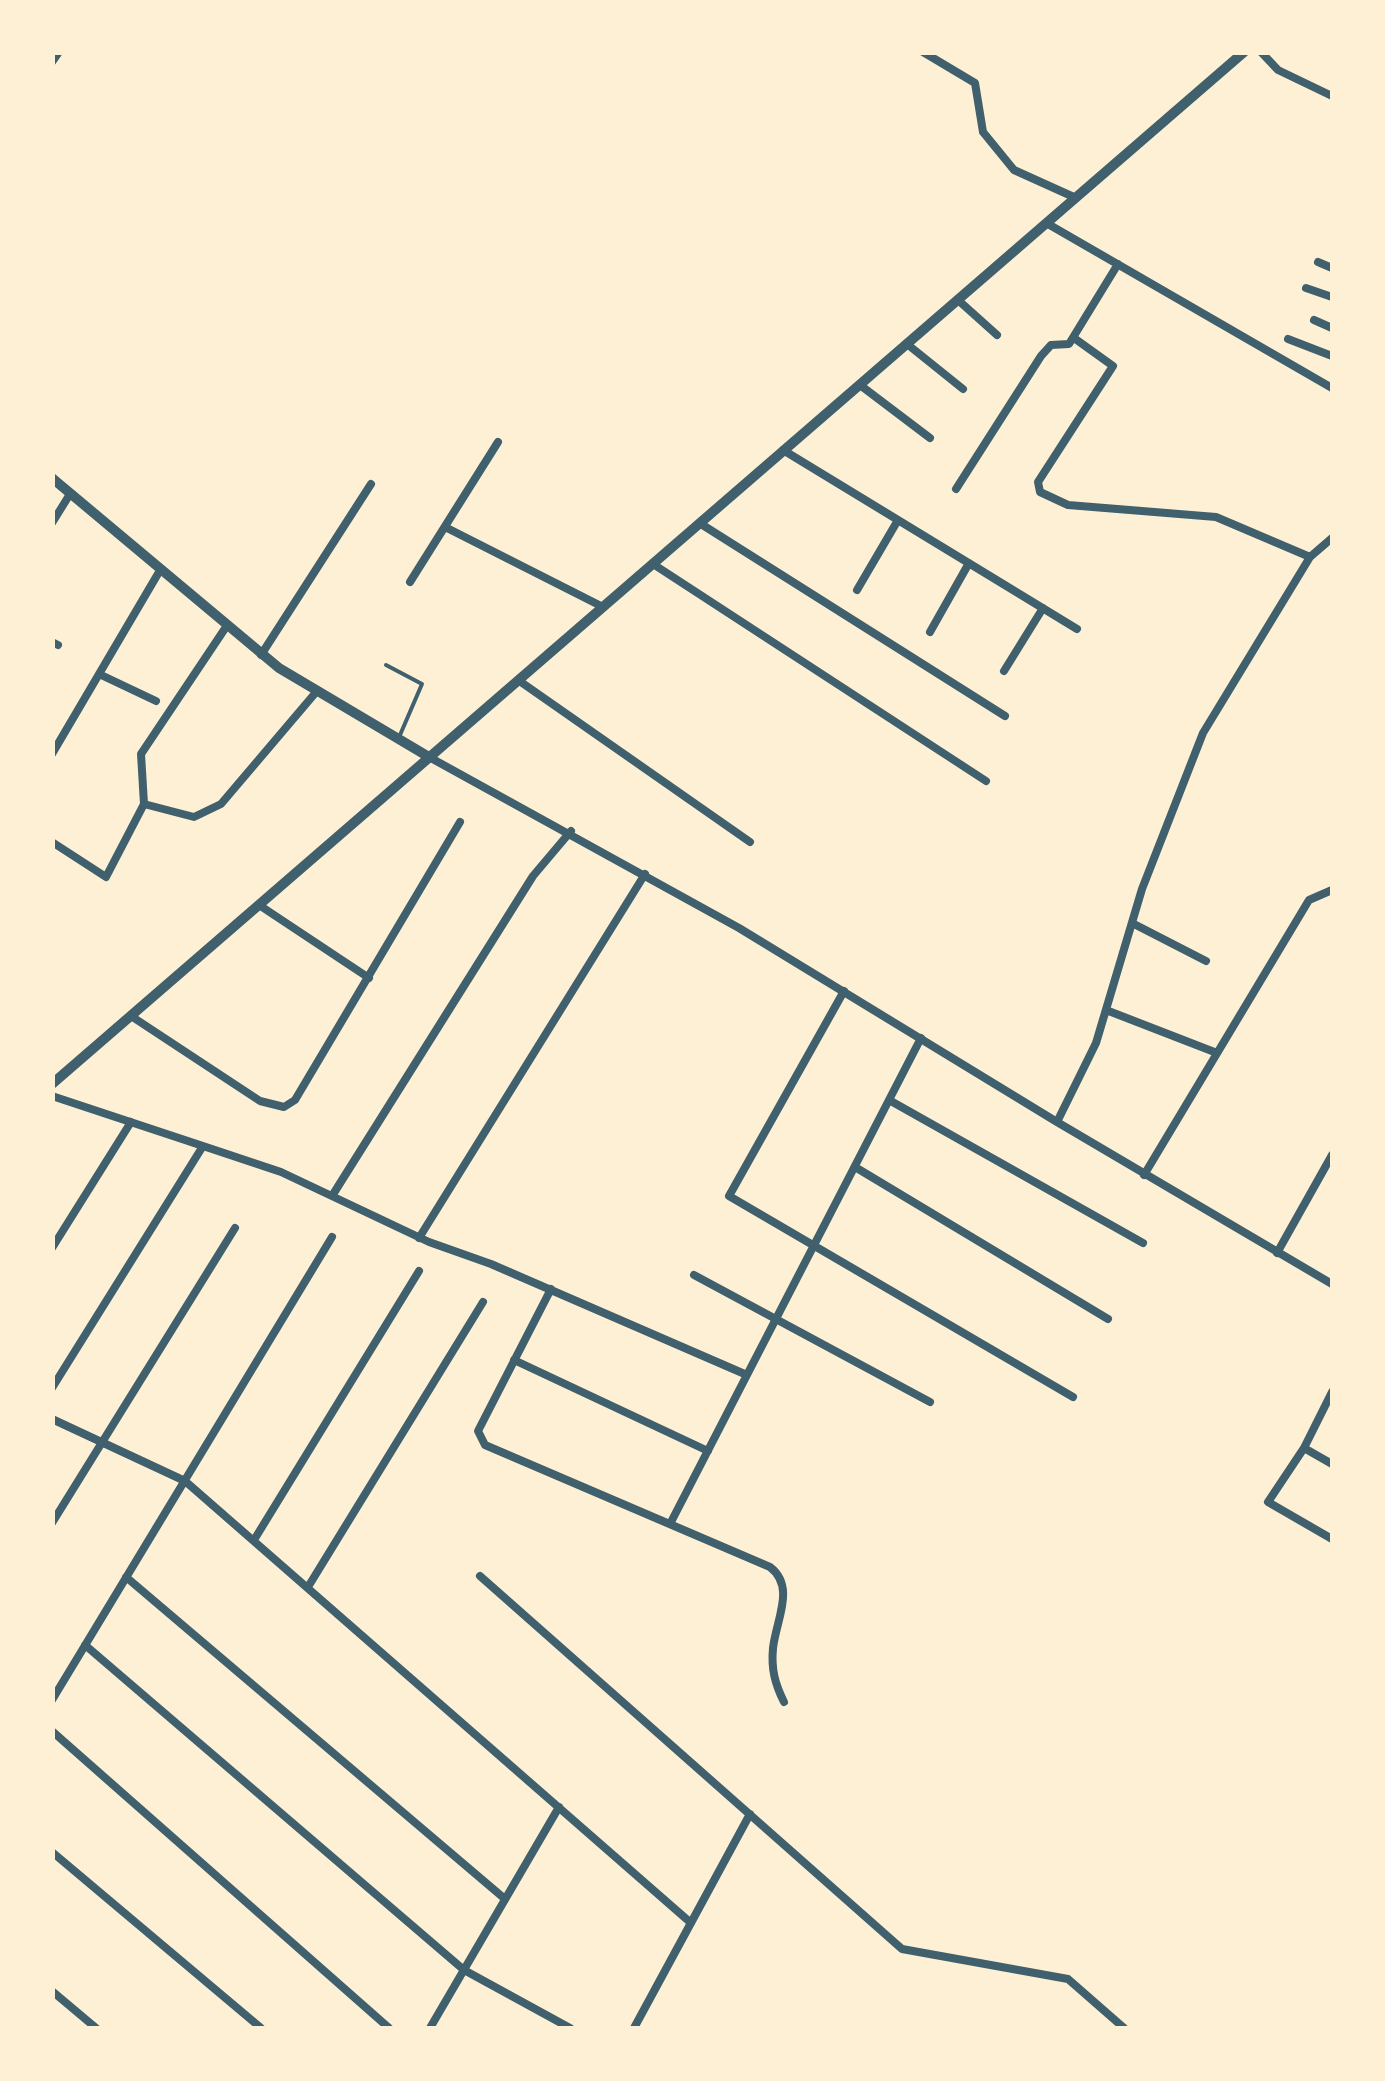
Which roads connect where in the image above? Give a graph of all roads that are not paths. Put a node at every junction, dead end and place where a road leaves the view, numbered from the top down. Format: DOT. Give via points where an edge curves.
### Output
graph roads {
  1 [pos="59,52"];
  2 [pos="923,52"];
  3 [pos="1244,52"];
  4 [pos="1260,52"];
  5 [pos="52,62"];
  6 [pos="1332,96"];
  7 [pos="1076,198"];
  8 [pos="1048,224"];
  9 [pos="1318,262"];
  10 [pos="1118,264"];
  11 [pos="1332,268"];
  12 [pos="1306,288"];
  13 [pos="1332,297"];
  14 [pos="958,300"];
  15 [pos="1314,320"];
  16 [pos="1332,328"];
  17 [pos="997,335"];
  18 [pos="1074,338"];
  19 [pos="1288,339"];
  20 [pos="907,344"];
  21 [pos="1332,356"];
  22 [pos="860,385"];
  23 [pos="1332,388"];
  24 [pos="964,389"];
  25 [pos="930,438"];
  26 [pos="498,442"];
  27 [pos="783,450"];
  28 [pos="52,478"];
  29 [pos="371,484"];
  30 [pos="956,490"];
  31 [pos="70,494"];
  32 [pos="898,520"];
  33 [pos="52,524"];
  34 [pos="700,524"];
  35 [pos="445,527"];
  36 [pos="1332,538"];
  37 [pos="1310,557"];
  38 [pos="968,563"];
  39 [pos="654,564"];
  40 [pos="160,572"];
  41 [pos="410,582"];
  42 [pos="857,590"];
  43 [pos="603,608"];
  44 [pos="1043,608"];
  45 [pos="226,627"];
  46 [pos="1076,629"];
  47 [pos="930,632"];
  48 [pos="261,655"];
  49 [pos="386,666"];
  50 [pos="1004,671"];
  51 [pos="99,674"];
  52 [pos="518,680"];
  53 [pos="316,691"];
  54 [pos="156,701"];
  55 [pos="1005,716"];
  56 [pos="398,739"];
  57 [pos="52,754"];
  58 [pos="429,757"];
  59 [pos="986,782"];
  60 [pos="144,804"];
  61 [pos="460,822"];
  62 [pos="570,832"];
  63 [pos="52,842"];
  64 [pos="750,842"];
  65 [pos="644,874"];
  66 [pos="1332,890"];
  67 [pos="259,905"];
  68 [pos="1132,923"];
  69 [pos="1206,961"];
  70 [pos="369,978"];
  71 [pos="844,991"];
  72 [pos="1106,1010"];
  73 [pos="131,1016"];
  74 [pos="921,1038"];
  75 [pos="1218,1053"];
  76 [pos="52,1084"];
  77 [pos="52,1096"];
  78 [pos="889,1100"];
  79 [pos="131,1122"];
  80 [pos="1057,1122"];
  81 [pos="202,1146"];
  82 [pos="1332,1155"];
  83 [pos="854,1167"];
  84 [pos="1144,1175"];
  85 [pos="332,1196"];
  86 [pos="236,1228"];
  87 [pos="332,1237"];
  88 [pos="419,1238"];
  89 [pos="815,1243"];
  90 [pos="1143,1244"];
  91 [pos="52,1248"];
  92 [pos="1278,1253"];
  93 [pos="419,1272"];
  94 [pos="694,1274"];
  95 [pos="1332,1284"];
  96 [pos="550,1290"];
  97 [pos="482,1302"];
  98 [pos="776,1318"];
  99 [pos="1108,1319"];
  100 [pos="514,1360"];
  101 [pos="747,1376"];
  102 [pos="52,1388"];
  103 [pos="1332,1392"];
  104 [pos="1073,1396"];
  105 [pos="930,1402"];
  106 [pos="52,1419"];
  107 [pos="102,1443"];
  108 [pos="1304,1448"];
  109 [pos="708,1451"];
  110 [pos="1332,1464"];
  111 [pos="185,1481"];
  112 [pos="52,1523"];
  113 [pos="670,1524"];
  114 [pos="1332,1539"];
  115 [pos="254,1540"];
  116 [pos="480,1576"];
  117 [pos="126,1577"];
  118 [pos="308,1587"];
  119 [pos="85,1645"];
  120 [pos="52,1700"];
  121 [pos="784,1702"];
  122 [pos="52,1732"];
  123 [pos="559,1807"];
  124 [pos="750,1814"];
  125 [pos="52,1852"];
  126 [pos="506,1898"];
  127 [pos="691,1922"];
  128 [pos="464,1970"];
  129 [pos="52,1991"];
  130 [pos="96,2028"];
  131 [pos="261,2028"];
  132 [pos="389,2028"];
  133 [pos="430,2028"];
  134 [pos="570,2028"];
  135 [pos="634,2028"];
  136 [pos="1124,2028"];
  1 -- 5 [label="street"];
  2 -- 7 [label="street" via="975,83 984,132 1014,170"];
  3 -- 7 [label="street"];
  4 -- 6 [label="street" via="1278,70"];
  7 -- 8 [label="street"];
  8 -- 10 [label="street"];
  8 -- 14 [label="street"];
  9 -- 11 [label="street"];
  10 -- 18 [label="street"];
  10 -- 23 [label="street"];
  12 -- 13 [label="street"];
  14 -- 17 [label="street"];
  14 -- 20 [label="street"];
  15 -- 16 [label="street"];
  18 -- 30 [label="street" via="1041,356"];
  18 -- 37 [label="street" via="1113,366 1038,482 1040,492 1068,504 1216,517"];
  19 -- 21 [label="street"];
  20 -- 22 [label="street"];
  20 -- 24 [label="street"];
  22 -- 25 [label="street"];
  22 -- 27 [label="street"];
  26 -- 35 [label="street"];
  27 -- 32 [label="street"];
  27 -- 34 [label="street"];
  28 -- 31 [label="street"];
  29 -- 48 [label="street"];
  31 -- 33 [label="street"];
  31 -- 40 [label="street"];
  32 -- 38 [label="street"];
  32 -- 42 [label="street"];
  34 -- 39 [label="street"];
  34 -- 55 [label="street"];
  35 -- 41 [label="street"];
  35 -- 43 [label="street"];
  36 -- 37 [label="street"];
  37 -- 68 [label="street" via="1203,733"];
  38 -- 44 [label="street"];
  38 -- 47 [label="street"];
  39 -- 43 [label="street"];
  39 -- 59 [label="street"];
  40 -- 45 [label="street"];
  40 -- 51 [label="street"];
  43 -- 52 [label="street"];
  44 -- 46 [label="street"];
  44 -- 50 [label="street"];
  45 -- 48 [label="street"];
  45 -- 60 [label="street" via="142,754"];
  48 -- 53 [label="street"];
  49 -- 56 [label="lane" via="422,684"];
  51 -- 54 [label="street"];
  51 -- 57 [label="street"];
  52 -- 58 [label="street"];
  52 -- 64 [label="street"];
  53 -- 56 [label="street"];
  53 -- 60 [label="street" via="221,804 194,817"];
  56 -- 58 [label="street"];
  58 -- 62 [label="street"];
  58 -- 67 [label="street"];
  60 -- 63 [label="street" via="106,877"];
  61 -- 70 [label="street"];
  62 -- 65 [label="street"];
  62 -- 85 [label="street" via="533,876"];
  65 -- 71 [label="street"];
  65 -- 88 [label="street"];
  66 -- 75 [label="street" via="1309,900"];
  67 -- 70 [label="street"];
  67 -- 73 [label="street"];
  68 -- 69 [label="street"];
  68 -- 72 [label="street"];
  70 -- 73 [label="street" via="295,1100 284,1107 260,1101"];
  71 -- 74 [label="street"];
  71 -- 89 [label="street" via="730,1196"];
  72 -- 75 [label="street"];
  72 -- 80 [label="street"];
  73 -- 76 [label="street"];
  74 -- 78 [label="street"];
  74 -- 80 [label="street"];
  75 -- 84 [label="street"];
  77 -- 79 [label="street"];
  78 -- 83 [label="street"];
  78 -- 90 [label="street"];
  79 -- 81 [label="street"];
  79 -- 91 [label="street"];
  80 -- 84 [label="street"];
  81 -- 85 [label="street"];
  81 -- 102 [label="street"];
  82 -- 92 [label="street"];
  83 -- 89 [label="street"];
  83 -- 99 [label="street"];
  84 -- 92 [label="street"];
  85 -- 88 [label="street"];
  86 -- 107 [label="street"];
  87 -- 111 [label="street"];
  88 -- 96 [label="street"];
  89 -- 98 [label="street"];
  89 -- 104 [label="street"];
  92 -- 95 [label="street"];
  93 -- 115 [label="street"];
  94 -- 98 [label="street"];
  96 -- 100 [label="street"];
  96 -- 101 [label="street"];
  97 -- 118 [label="street"];
  98 -- 101 [label="street"];
  98 -- 105 [label="street"];
  100 -- 109 [label="street"];
  100 -- 113 [label="street" via="478,1432 485,1445"];
  101 -- 109 [label="street"];
  103 -- 108 [label="street"];
  106 -- 107 [label="street"];
  107 -- 111 [label="street"];
  107 -- 112 [label="street"];
  108 -- 110 [label="street"];
  108 -- 114 [label="street" via="1268,1502"];
  109 -- 113 [label="street"];
  111 -- 115 [label="street"];
  111 -- 117 [label="street"];
  113 -- 121 [label="street" via="781,1576 785,1587 772,1650 773,1679"];
  115 -- 118 [label="street"];
  116 -- 124 [label="street"];
  117 -- 119 [label="street"];
  117 -- 126 [label="street"];
  118 -- 123 [label="street"];
  119 -- 120 [label="street"];
  119 -- 128 [label="street"];
  122 -- 132 [label="street"];
  123 -- 126 [label="street"];
  123 -- 127 [label="street"];
  124 -- 127 [label="street"];
  124 -- 136 [label="street" via="902,1949 1068,1978"];
  125 -- 131 [label="street"];
  126 -- 128 [label="street"];
  127 -- 135 [label="street"];
  128 -- 133 [label="street"];
  128 -- 134 [label="street"];
  129 -- 130 [label="street"];
}
